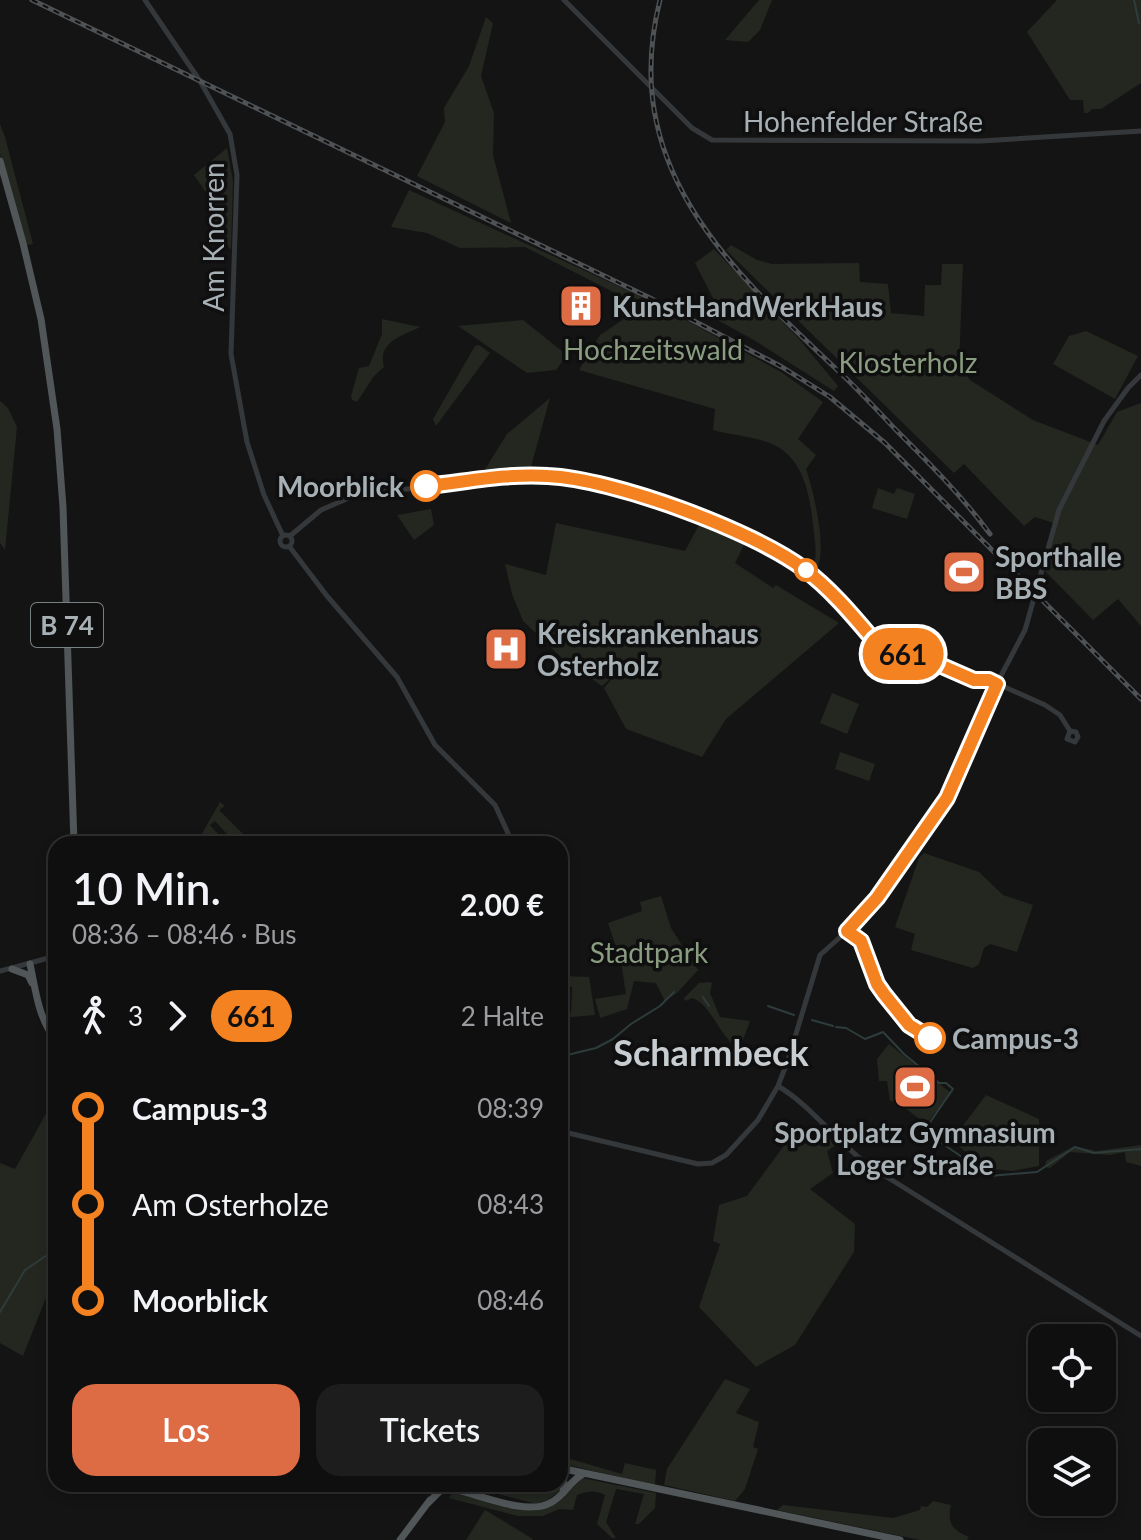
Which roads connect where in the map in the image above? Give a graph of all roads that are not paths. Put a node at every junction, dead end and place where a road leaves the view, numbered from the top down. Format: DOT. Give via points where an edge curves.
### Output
graph roads {
  1 [pos="145,0"];
  2 [pos="564,0"];
  3 [pos="1141,131"];
  4 [pos="0,161"];
  5 [pos="1141,375"];
  6 [pos="287,536"];
  7 [pos="289,546"];
  8 [pos="997,684"];
  9 [pos="1070,731"];
  10 [pos="74,836"];
  11 [pos="510,836"];
  12 [pos="48,958"];
  13 [pos="28,964"];
  14 [pos="12,969"];
  15 [pos="0,971"];
  16 [pos="28,975"];
  17 [pos="33,984"];
  18 [pos="48,1028"];
  19 [pos="778,1086"];
  20 [pos="568,1133"];
  21 [pos="1141,1336"];
  22 [pos="568,1470"];
  23 [pos="583,1474"];
  24 [pos="568,1487"];
  25 [pos="439,1492"];
  26 [pos="464,1492"];
  27 [pos="562,1492"];
  28 [pos="564,1492"];
  29 [pos="562,1495"];
  30 [pos="400,1540"];
  31 [pos="900,1540"];
  1 -- 6 [label="street, Am Knorren" via="224,120 236,160 231,354 247,442 264,495"];
  2 -- 3 [label="street, Hohenfelder Straße" via="706,139 1020,140"];
  4 -- 10 [label="main road, B 74" via="41,319 54,406 63,507"];
  5 -- 8 [label="street" via="1104,421 1059,510 1025,630"];
  6 -- 7 [label="street"];
  6 -- 7 [label="street, Am Knorren" via="281,544"];
  6 -- 8 [label="street" via="321,510 358,494 535,476 575,479 648,499 755,540 827,589 876,643"];
  7 -- 11 [label="street, Am Knorren" via="388,665 435,745 489,797"];
  8 -- 9 [label="street" via="1057,712"];
  8 -- 19 [label="street" via="930,824 877,898 820,955"];
  12 -- 13 [label="street"];
  13 -- 14 [label="street"];
  13 -- 16 [label="main road"];
  13 -- 17 [label="main road"];
  14 -- 15 [label="street"];
  14 -- 16 [label="main road"];
  16 -- 17 [label="main road"];
  17 -- 18 [label="main road"];
  19 -- 20 [label="street" via="758,1120 719,1160 698,1164"];
  19 -- 21 [label="street" via="855,1156"];
  22 -- 23 [label="main road"];
  23 -- 24 [label="main road"];
  23 -- 31 [label="main road"];
  25 -- 30 [label="main road"];
  26 -- 29 [label="main road" via="527,1507 545,1506"];
  27 -- 29 [label="main road"];
  28 -- 29 [label="main road"];
}
